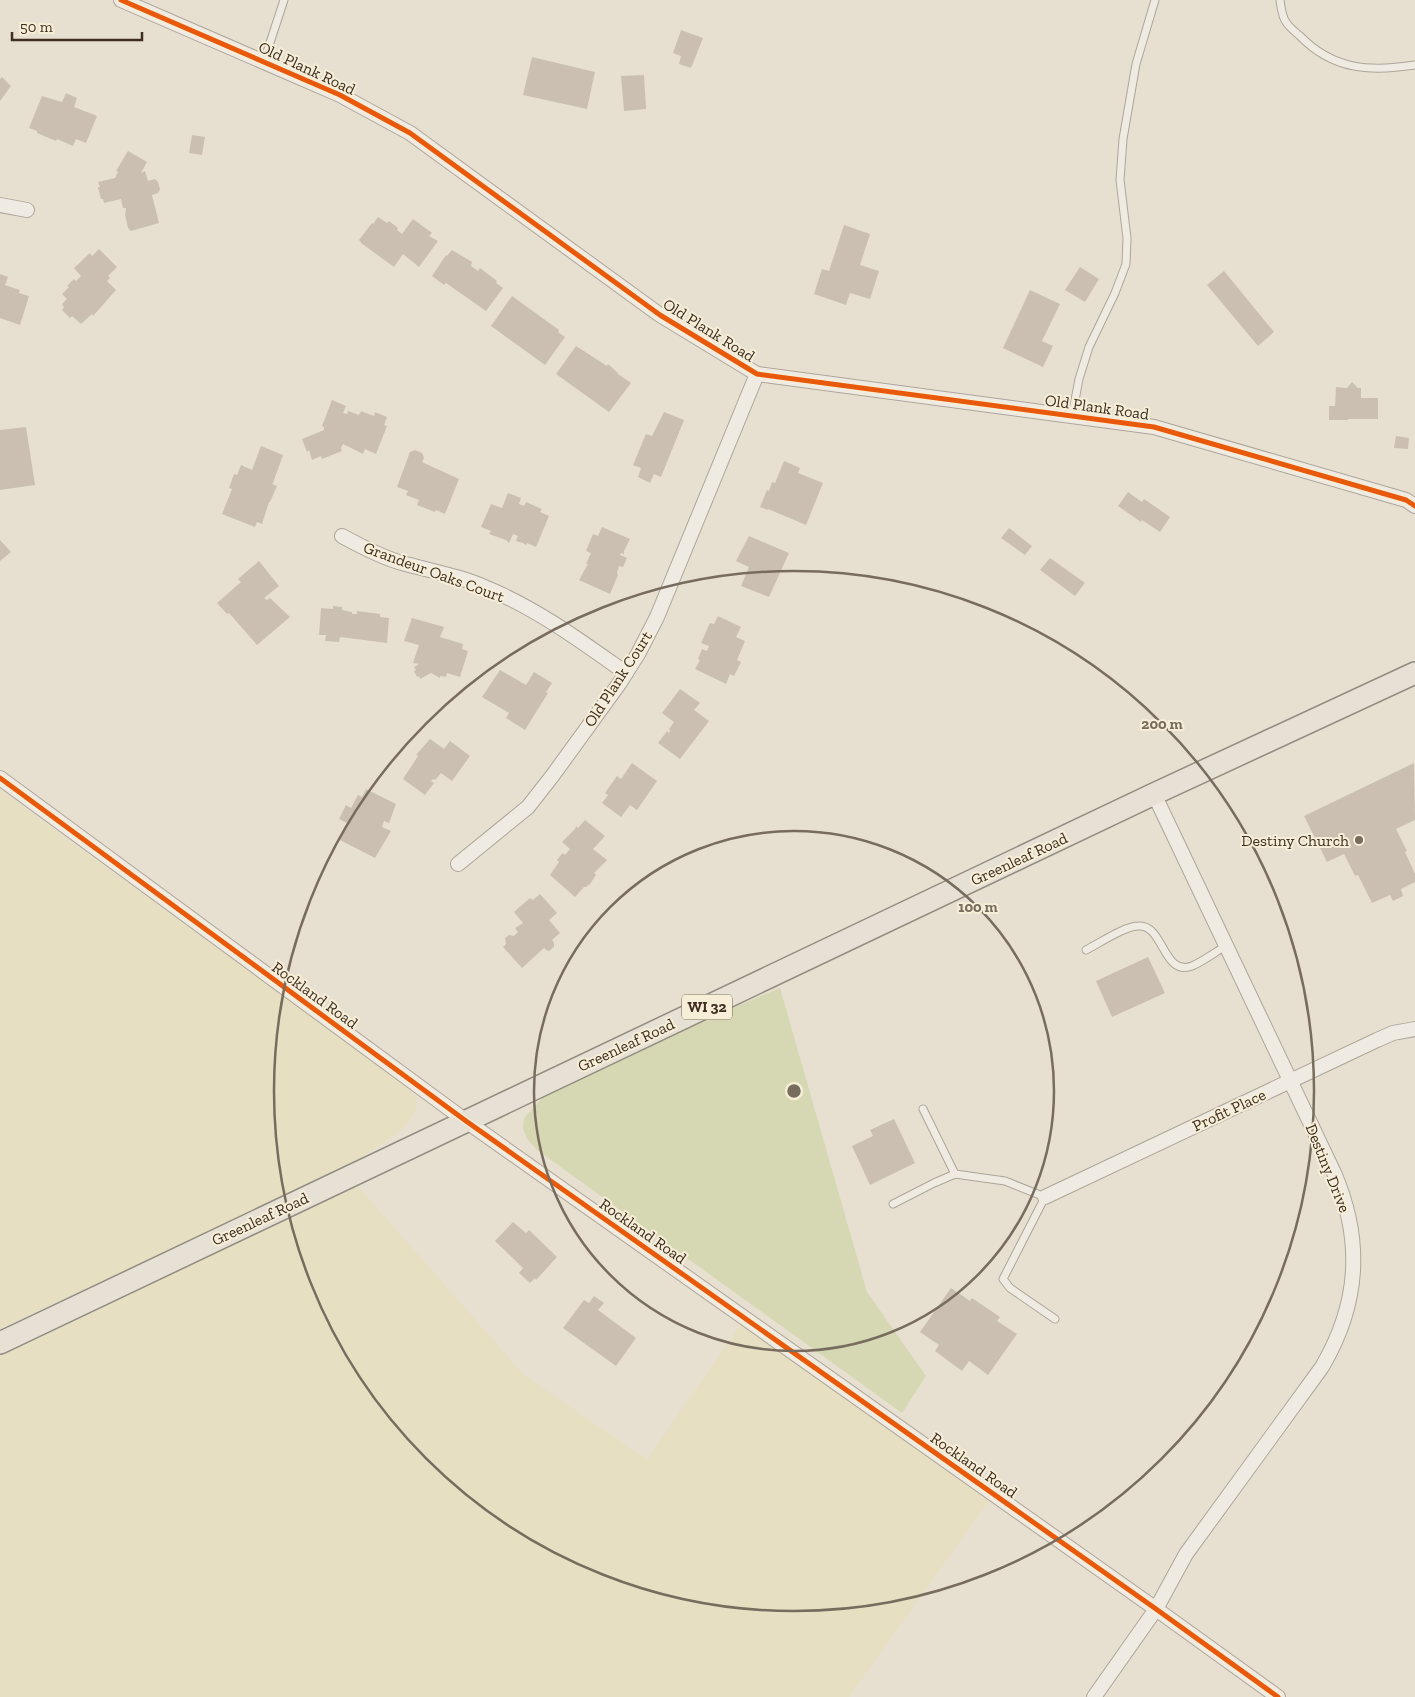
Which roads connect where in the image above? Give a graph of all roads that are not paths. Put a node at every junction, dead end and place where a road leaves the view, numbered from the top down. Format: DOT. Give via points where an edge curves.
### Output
graph roads {
  1 [pos="121,0"];
  2 [pos="284,0"];
  3 [pos="1155,0"];
  4 [pos="1280,0"];
  5 [pos="264,61"];
  6 [pos="1415,65"];
  7 [pos="0,205"];
  8 [pos="27,210"];
  9 [pos="757,374"];
  10 [pos="1072,416"];
  11 [pos="1415,506"];
  12 [pos="342,536"];
  13 [pos="1415,672"];
  14 [pos="626,673"];
  15 [pos="0,778"];
  16 [pos="1154,794"];
  17 [pos="458,864"];
  18 [pos="1226,946"];
  19 [pos="1086,950"];
  20 [pos="1415,1028"];
  21 [pos="1291,1081"];
  22 [pos="923,1109"];
  23 [pos="466,1121"];
  24 [pos="955,1174"];
  25 [pos="1045,1197"];
  26 [pos="893,1204"];
  27 [pos="1055,1319"];
  28 [pos="0,1343"];
  29 [pos="1156,1609"];
  30 [pos="1094,1697"];
  31 [pos="1278,1697"];
  1 -- 5 [label="street, Old Plank Road"];
  2 -- 5 [label="lane"];
  3 -- 10 [label="lane" via="1136,64 1123,139 1120,180 1127,238 1126,264 1089,347"];
  4 -- 6 [label="lane" via="1285,22 1312,48 1336,62 1359,68"];
  5 -- 9 [label="street, Old Plank Road" via="340,95 410,133 660,316"];
  7 -- 8 [label="street"];
  9 -- 10 [label="street, Old Plank Road"];
  9 -- 14 [label="street, Old Plank Court" via="657,617"];
  10 -- 11 [label="street, Old Plank Road" via="1154,428 1406,500"];
  12 -- 14 [label="street, Grandeur Oaks Court" via="374,553 488,588 532,610"];
  13 -- 16 [label="main road, Greenleaf Road / WI 32"];
  14 -- 17 [label="street, Old Plank Court" via="528,807"];
  15 -- 23 [label="street, Rockland Road"];
  16 -- 18 [label="street, Destiny Drive"];
  16 -- 23 [label="main road, Greenleaf Road / WI 32"];
  18 -- 19 [label="lane" via="1191,966 1183,967 1171,962 1155,933 1141,926 1131,927"];
  18 -- 21 [label="street, Destiny Drive"];
  20 -- 21 [label="street, Profit Place" via="1393,1033"];
  21 -- 25 [label="street, Profit Place"];
  21 -- 29 [label="street, Destiny Drive" via="1348,1214 1354,1258 1348,1310 1322,1367 1186,1554"];
  22 -- 24 [label="lane"];
  23 -- 28 [label="main road, Greenleaf Road / WI 32"];
  23 -- 29 [label="street, Rockland Road"];
  24 -- 25 [label="lane" via="1005,1181"];
  24 -- 26 [label="lane"];
  25 -- 27 [label="lane" via="1003,1279 1010,1288"];
  29 -- 30 [label="street, Destiny Drive"];
  29 -- 31 [label="street, Rockland Road"];
}
